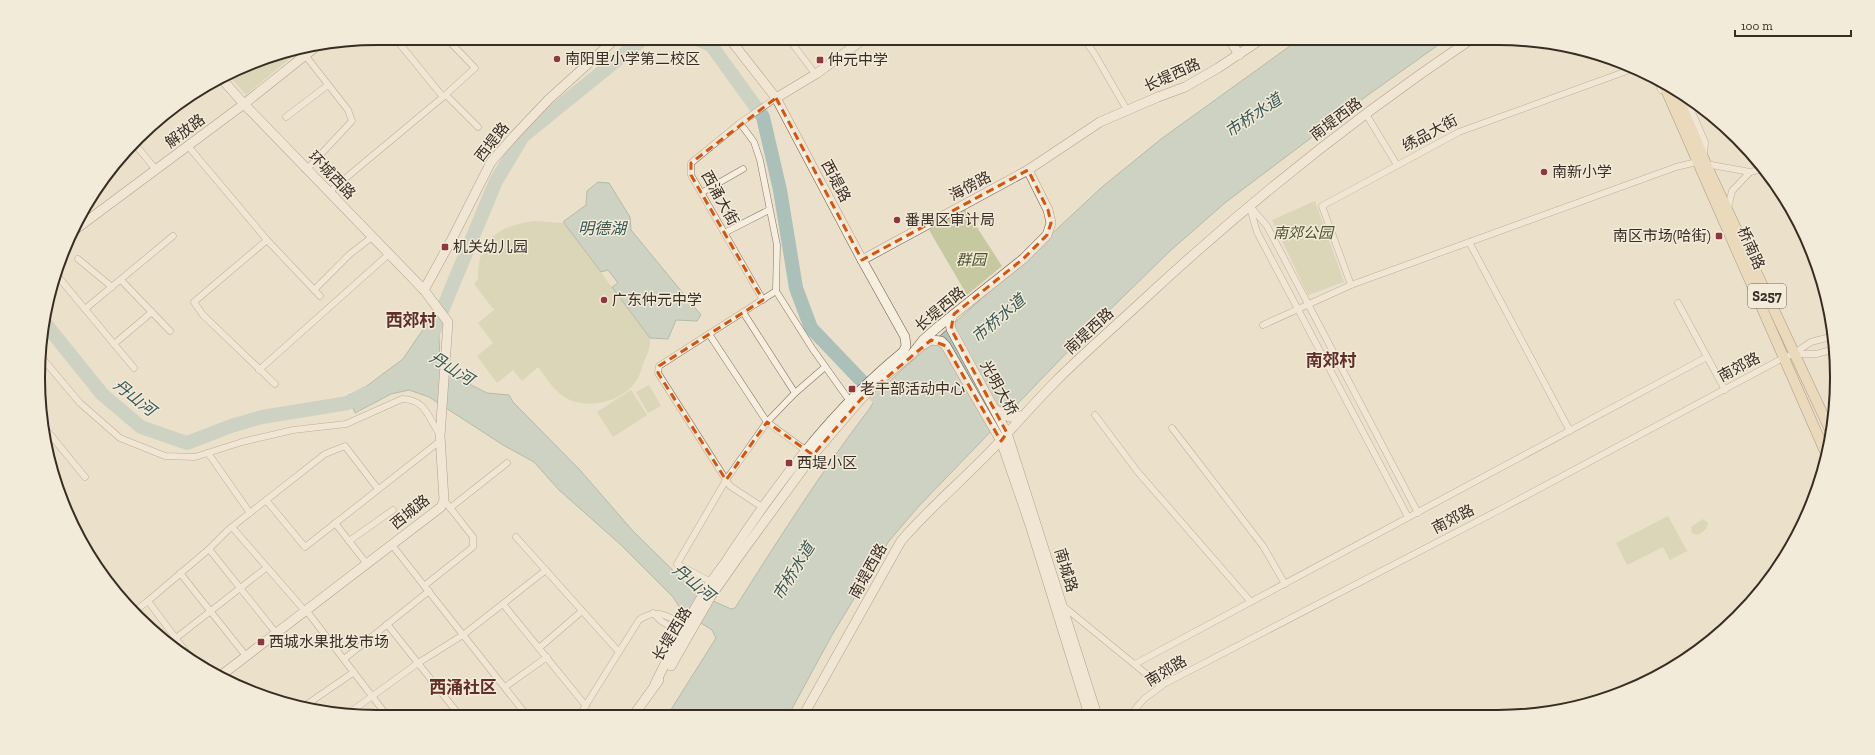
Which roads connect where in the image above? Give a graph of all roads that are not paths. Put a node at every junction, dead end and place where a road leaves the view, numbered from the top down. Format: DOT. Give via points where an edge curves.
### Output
graph roads {
  1 [pos="401,45"];
  2 [pos="453,45"];
  3 [pos="607,45"];
  4 [pos="734,45"];
  5 [pos="793,45"];
  6 [pos="847,45"];
  7 [pos="855,45"];
  8 [pos="1088,45"];
  9 [pos="1233,45"];
  10 [pos="1253,45"];
  11 [pos="1463,45"];
  12 [pos="308,52"];
  13 [pos="305,55"];
  14 [pos="1239,55"];
  15 [pos="813,71"];
  16 [pos="1627,71"];
  17 [pos="225,82"];
  18 [pos="328,84"];
  19 [pos="1660,88"];
  20 [pos="1668,92"];
  21 [pos="444,96"];
  22 [pos="776,98"];
  23 [pos="1677,98"];
  24 [pos="244,104"];
  25 [pos="1690,107"];
  26 [pos="1127,110"];
  27 [pos="1366,114"];
  28 [pos="286,117"];
  29 [pos="740,123"];
  30 [pos="478,127"];
  31 [pos="1692,139"];
  32 [pos="188,146"];
  33 [pos="138,147"];
  34 [pos="1702,161"];
  35 [pos="1397,165"];
  36 [pos="307,169"];
  37 [pos="743,169"];
  38 [pos="156,170"];
  39 [pos="1028,170"];
  40 [pos="1757,170"];
  41 [pos="1750,172"];
  42 [pos="328,192"];
  43 [pos="701,193"];
  44 [pos="1249,205"];
  45 [pos="769,210"];
  46 [pos="1728,210"];
  47 [pos="82,224"];
  48 [pos="724,233"];
  49 [pos="173,236"];
  50 [pos="372,237"];
  51 [pos="266,240"];
  52 [pos="1469,242"];
  53 [pos="389,254"];
  54 [pos="78,259"];
  55 [pos="862,260"];
  56 [pos="60,279"];
  57 [pos="121,280"];
  58 [pos="1351,285"];
  59 [pos="112,287"];
  60 [pos="314,290"];
  61 [pos="424,290"];
  62 [pos="776,291"];
  63 [pos="320,296"];
  64 [pos="763,300"];
  65 [pos="1678,303"];
  66 [pos="1308,304"];
  67 [pos="1298,309"];
  68 [pos="86,310"];
  69 [pos="152,312"];
  70 [pos="743,312"];
  71 [pos="954,314"];
  72 [pos="1263,324"];
  73 [pos="170,331"];
  74 [pos="903,333"];
  75 [pos="709,334"];
  76 [pos="1827,338"];
  77 [pos="927,339"];
  78 [pos="114,344"];
  79 [pos="1829,351"];
  80 [pos="1793,354"];
  81 [pos="1707,357"];
  82 [pos="1783,358"];
  83 [pos="46,362"];
  84 [pos="826,367"];
  85 [pos="134,368"];
  86 [pos="260,370"];
  87 [pos="882,373"];
  88 [pos="275,384"];
  89 [pos="1724,390"];
  90 [pos="795,393"];
  91 [pos="855,397"];
  92 [pos="993,406"];
  93 [pos="1024,415"];
  94 [pos="1095,415"];
  95 [pos="767,422"];
  96 [pos="1827,423"];
  97 [pos="1172,428"];
  98 [pos="1006,430"];
  99 [pos="1570,431"];
  100 [pos="50,435"];
  101 [pos="999,437"];
  102 [pos="440,438"];
  103 [pos="1823,447"];
  104 [pos="208,453"];
  105 [pos="810,453"];
  106 [pos="507,463"];
  107 [pos="85,477"];
  108 [pos="726,480"];
  109 [pos="378,489"];
  110 [pos="266,500"];
  111 [pos="444,500"];
  112 [pos="762,507"];
  113 [pos="450,508"];
  114 [pos="393,510"];
  115 [pos="1418,512"];
  116 [pos="250,513"];
  117 [pos="1408,518"];
  118 [pos="335,523"];
  119 [pos="232,527"];
  120 [pos="516,537"];
  121 [pos="350,541"];
  122 [pos="392,545"];
  123 [pos="209,549"];
  124 [pos="367,564"];
  125 [pos="266,568"];
  126 [pos="546,570"];
  127 [pos="180,573"];
  128 [pos="715,584"];
  129 [pos="1285,584"];
  130 [pos="240,588"];
  131 [pos="427,588"];
  132 [pos="148,601"];
  133 [pos="1251,602"];
  134 [pos="503,604"];
  135 [pos="1063,606"];
  136 [pos="138,608"];
  137 [pos="306,610"];
  138 [pos="210,611"];
  139 [pos="582,611"];
  140 [pos="387,624"];
  141 [pos="687,627"];
  142 [pos="276,633"];
  143 [pos="463,635"];
  144 [pos="176,638"];
  145 [pos="182,646"];
  146 [pos="539,648"];
  147 [pos="619,652"];
  148 [pos="246,656"];
  149 [pos="546,658"];
  150 [pos="344,659"];
  151 [pos="418,663"];
  152 [pos="1135,664"];
  153 [pos="354,672"];
  154 [pos="224,673"];
  155 [pos="655,684"];
  156 [pos="1161,686"];
  157 [pos="505,687"];
  158 [pos="372,696"];
  159 [pos="309,703"];
  160 [pos="586,706"];
  161 [pos="355,709"];
  162 [pos="383,710"];
  163 [pos="455,710"];
  164 [pos="523,710"];
  165 [pos="583,710"];
  166 [pos="637,710"];
  167 [pos="806,710"];
  168 [pos="1087,710"];
  169 [pos="1095,710"];
  170 [pos="1134,710"];
  1 -- 21 [label="street"];
  2 -- 21 [label="street" via="475,68"];
  3 -- 61 [label="street, 西堤路" via="548,100 491,162"];
  4 -- 22 [label="street, 西堤路"];
  5 -- 15 [label="street"];
  6 -- 15 [label="street"];
  7 -- 22 [label="street" via="816,74"];
  8 -- 26 [label="street"];
  9 -- 14 [label="street"];
  10 -- 14 [label="street, 长堤西路"];
  11 -- 27 [label="street, 南堤西路"];
  12 -- 13 [label="street, 解放路"];
  13 -- 18 [label="street"];
  13 -- 24 [label="street, 解放路"];
  14 -- 26 [label="street, 长堤西路" via="1185,88"];
  15 -- 22 [label="street"];
  16 -- 35 [label="street, 绣品大街" via="1476,124"];
  17 -- 24 [label="street, 环城西路"];
  18 -- 28 [label="street"];
  18 -- 36 [label="street" via="348,110 352,121"];
  19 -- 34 [label="street" via="1686,146"];
  20 -- 31 [label="main road, S257"];
  21 -- 30 [label="street"];
  21 -- 42 [label="street"];
  22 -- 29 [label="street"];
  22 -- 55 [label="street, 西堤路"];
  23 -- 31 [label="main road, S257"];
  24 -- 32 [label="street, 解放路"];
  24 -- 36 [label="street, 环城西路"];
  25 -- 34 [label="street" via="1706,142"];
  26 -- 39 [label="street, 长堤西路" via="1100,122"];
  27 -- 35 [label="street"];
  27 -- 44 [label="street, 南堤西路"];
  29 -- 43 [label="street, 西涌大街" via="691,163 691,175"];
  29 -- 45 [label="street" via="754,142 760,160"];
  31 -- 34 [label="main road, 桥南路 / S257"];
  32 -- 38 [label="street, 解放路"];
  32 -- 51 [label="street"];
  33 -- 38 [label="street"];
  34 -- 41 [label="street"];
  34 -- 46 [label="main road, 桥南路 / S257"];
  34 -- 52 [label="street" via="1676,167"];
  34 -- 82 [label="main road, 桥南路 / S257"];
  35 -- 58 [label="street, 绣品大街" via="1322,206"];
  36 -- 42 [label="street, 环城西路"];
  37 -- 43 [label="street"];
  38 -- 47 [label="street, 解放路"];
  39 -- 55 [label="street, 海傍路"];
  39 -- 71 [label="street, 长堤西路" via="1048,210 1051,223 1048,235 1023,259"];
  40 -- 41 [label="street"];
  41 -- 46 [label="street" via="1732,191"];
  42 -- 50 [label="street, 环城西路"];
  43 -- 48 [label="street, 西涌大街"];
  44 -- 66 [label="street" via="1267,226"];
  44 -- 67 [label="street" via="1257,232"];
  44 -- 93 [label="street, 南堤西路" via="1089,350"];
  45 -- 48 [label="street"];
  45 -- 62 [label="street" via="777,245"];
  46 -- 80 [label="main road, 桥南路 / S257"];
  48 -- 64 [label="street, 西涌大街"];
  49 -- 57 [label="street"];
  50 -- 53 [label="street, 环城西路"];
  50 -- 60 [label="street" via="350,254"];
  51 -- 60 [label="street"];
  51 -- 86 [label="street" via="194,302 203,315"];
  52 -- 58 [label="street"];
  52 -- 99 [label="street"];
  53 -- 61 [label="street, 环城西路"];
  53 -- 86 [label="street"];
  54 -- 59 [label="street"];
  55 -- 74 [label="street, 西堤路"];
  56 -- 68 [label="street"];
  57 -- 59 [label="street"];
  57 -- 69 [label="street"];
  58 -- 66 [label="street"];
  59 -- 68 [label="street"];
  60 -- 63 [label="street"];
  61 -- 102 [label="street, 西城路" via="448,322"];
  62 -- 64 [label="street"];
  62 -- 84 [label="street"];
  64 -- 70 [label="street"];
  65 -- 81 [label="street"];
  66 -- 67 [label="street"];
  66 -- 115 [label="street"];
  67 -- 72 [label="street"];
  67 -- 117 [label="street"];
  68 -- 78 [label="street"];
  69 -- 73 [label="street"];
  69 -- 78 [label="street"];
  70 -- 75 [label="street"];
  70 -- 90 [label="street"];
  71 -- 77 [label="street, 长堤西路"];
  71 -- 92 [label="street, 光明大桥" via="949,326"];
  74 -- 77 [label="street, 光明大桥" via="916,340"];
  74 -- 87 [label="street, 长堤西路" via="905,349"];
  75 -- 95 [label="street"];
  75 -- 108 [label="street" via="658,366 658,373"];
  76 -- 80 [label="street" via="1811,342"];
  77 -- 87 [label="street, 长堤西路" via="912,354"];
  77 -- 101 [label="street, 光明大桥" via="941,342 946,346"];
  78 -- 85 [label="street"];
  79 -- 80 [label="street" via="1816,354"];
  80 -- 82 [label="street, 南郊路"];
  80 -- 96 [label="main road, 桥南路 / S257"];
  81 -- 89 [label="street"];
  81 -- 99 [label="street"];
  82 -- 89 [label="street, 南郊路"];
  82 -- 103 [label="main road, 桥南路 / S257"];
  83 -- 104 [label="street" via="80,403 120,438 165,456 195,457"];
  84 -- 90 [label="street"];
  84 -- 91 [label="street"];
  86 -- 88 [label="street"];
  87 -- 91 [label="street, 长堤西路"];
  89 -- 156 [label="street, 南郊路"];
  90 -- 95 [label="street"];
  91 -- 105 [label="street, 长堤西路"];
  92 -- 93 [label="street" via="1011,418"];
  92 -- 98 [label="street, 光明大桥"];
  93 -- 98 [label="street, 南堤西路"];
  94 -- 133 [label="street" via="1137,471"];
  95 -- 105 [label="street"];
  95 -- 108 [label="street"];
  97 -- 129 [label="street" via="1262,546"];
  98 -- 101 [label="street, 南堤西路"];
  98 -- 135 [label="street, 南城路"];
  99 -- 115 [label="street"];
  100 -- 107 [label="street"];
  101 -- 167 [label="street, 南堤西路" via="901,541"];
  101 -- 168 [label="street, 南城路" via="1032,532"];
  102 -- 104 [label="street" via="421,405 412,399 402,399 346,424 293,430"];
  102 -- 109 [label="street"];
  102 -- 111 [label="street, 西城路"];
  104 -- 116 [label="street"];
  105 -- 112 [label="street, 长堤西路"];
  105 -- 128 [label="street, 长堤西路"];
  106 -- 113 [label="street"];
  108 -- 112 [label="street" via="730,486"];
  108 -- 128 [label="street" via="677,564"];
  109 -- 110 [label="street" via="345,446 325,454"];
  109 -- 118 [label="street"];
  110 -- 116 [label="street"];
  110 -- 118 [label="street" via="305,547"];
  111 -- 113 [label="street"];
  111 -- 122 [label="street, 西城路" via="441,507"];
  112 -- 128 [label="street, 长堤西路"];
  113 -- 131 [label="street" via="473,537 473,547"];
  114 -- 121 [label="street"];
  115 -- 117 [label="street"];
  116 -- 119 [label="street"];
  117 -- 129 [label="street"];
  118 -- 121 [label="street"];
  119 -- 123 [label="street"];
  119 -- 125 [label="street"];
  120 -- 126 [label="street"];
  121 -- 124 [label="street"];
  122 -- 124 [label="street, 西城路"];
  122 -- 131 [label="street"];
  123 -- 127 [label="street"];
  123 -- 130 [label="street"];
  124 -- 137 [label="street, 西城路"];
  125 -- 130 [label="street"];
  125 -- 137 [label="street"];
  126 -- 134 [label="street"];
  126 -- 139 [label="street"];
  127 -- 132 [label="street"];
  127 -- 138 [label="street"];
  128 -- 141 [label="street, 长堤西路"];
  129 -- 133 [label="street"];
  130 -- 138 [label="street"];
  130 -- 142 [label="street"];
  131 -- 140 [label="street"];
  131 -- 143 [label="street"];
  132 -- 136 [label="street"];
  132 -- 144 [label="street"];
  133 -- 152 [label="street"];
  134 -- 143 [label="street"];
  134 -- 146 [label="street"];
  135 -- 152 [label="street"];
  135 -- 169 [label="street, 南城路"];
  137 -- 142 [label="street, 西城路"];
  137 -- 150 [label="street"];
  138 -- 144 [label="street"];
  138 -- 148 [label="street"];
  139 -- 146 [label="street"];
  139 -- 147 [label="street"];
  140 -- 150 [label="street"];
  140 -- 151 [label="street"];
  141 -- 147 [label="street" via="661,613 648,614 639,620"];
  141 -- 155 [label="street, 长堤西路"];
  141 -- 155 [label="street, 长堤西路" via="669,668"];
  142 -- 148 [label="street, 西城路"];
  143 -- 151 [label="street"];
  143 -- 157 [label="street"];
  144 -- 145 [label="street"];
  146 -- 149 [label="street"];
  147 -- 160 [label="street"];
  148 -- 154 [label="street, 西城路"];
  149 -- 157 [label="street"];
  149 -- 160 [label="street"];
  150 -- 153 [label="street"];
  151 -- 158 [label="street"];
  151 -- 163 [label="street"];
  152 -- 156 [label="street"];
  153 -- 158 [label="street"];
  153 -- 159 [label="street"];
  155 -- 166 [label="street, 长堤西路"];
  156 -- 170 [label="street, 南郊路"];
  157 -- 164 [label="street"];
  158 -- 161 [label="street"];
  158 -- 162 [label="street"];
  160 -- 165 [label="street"];
}
